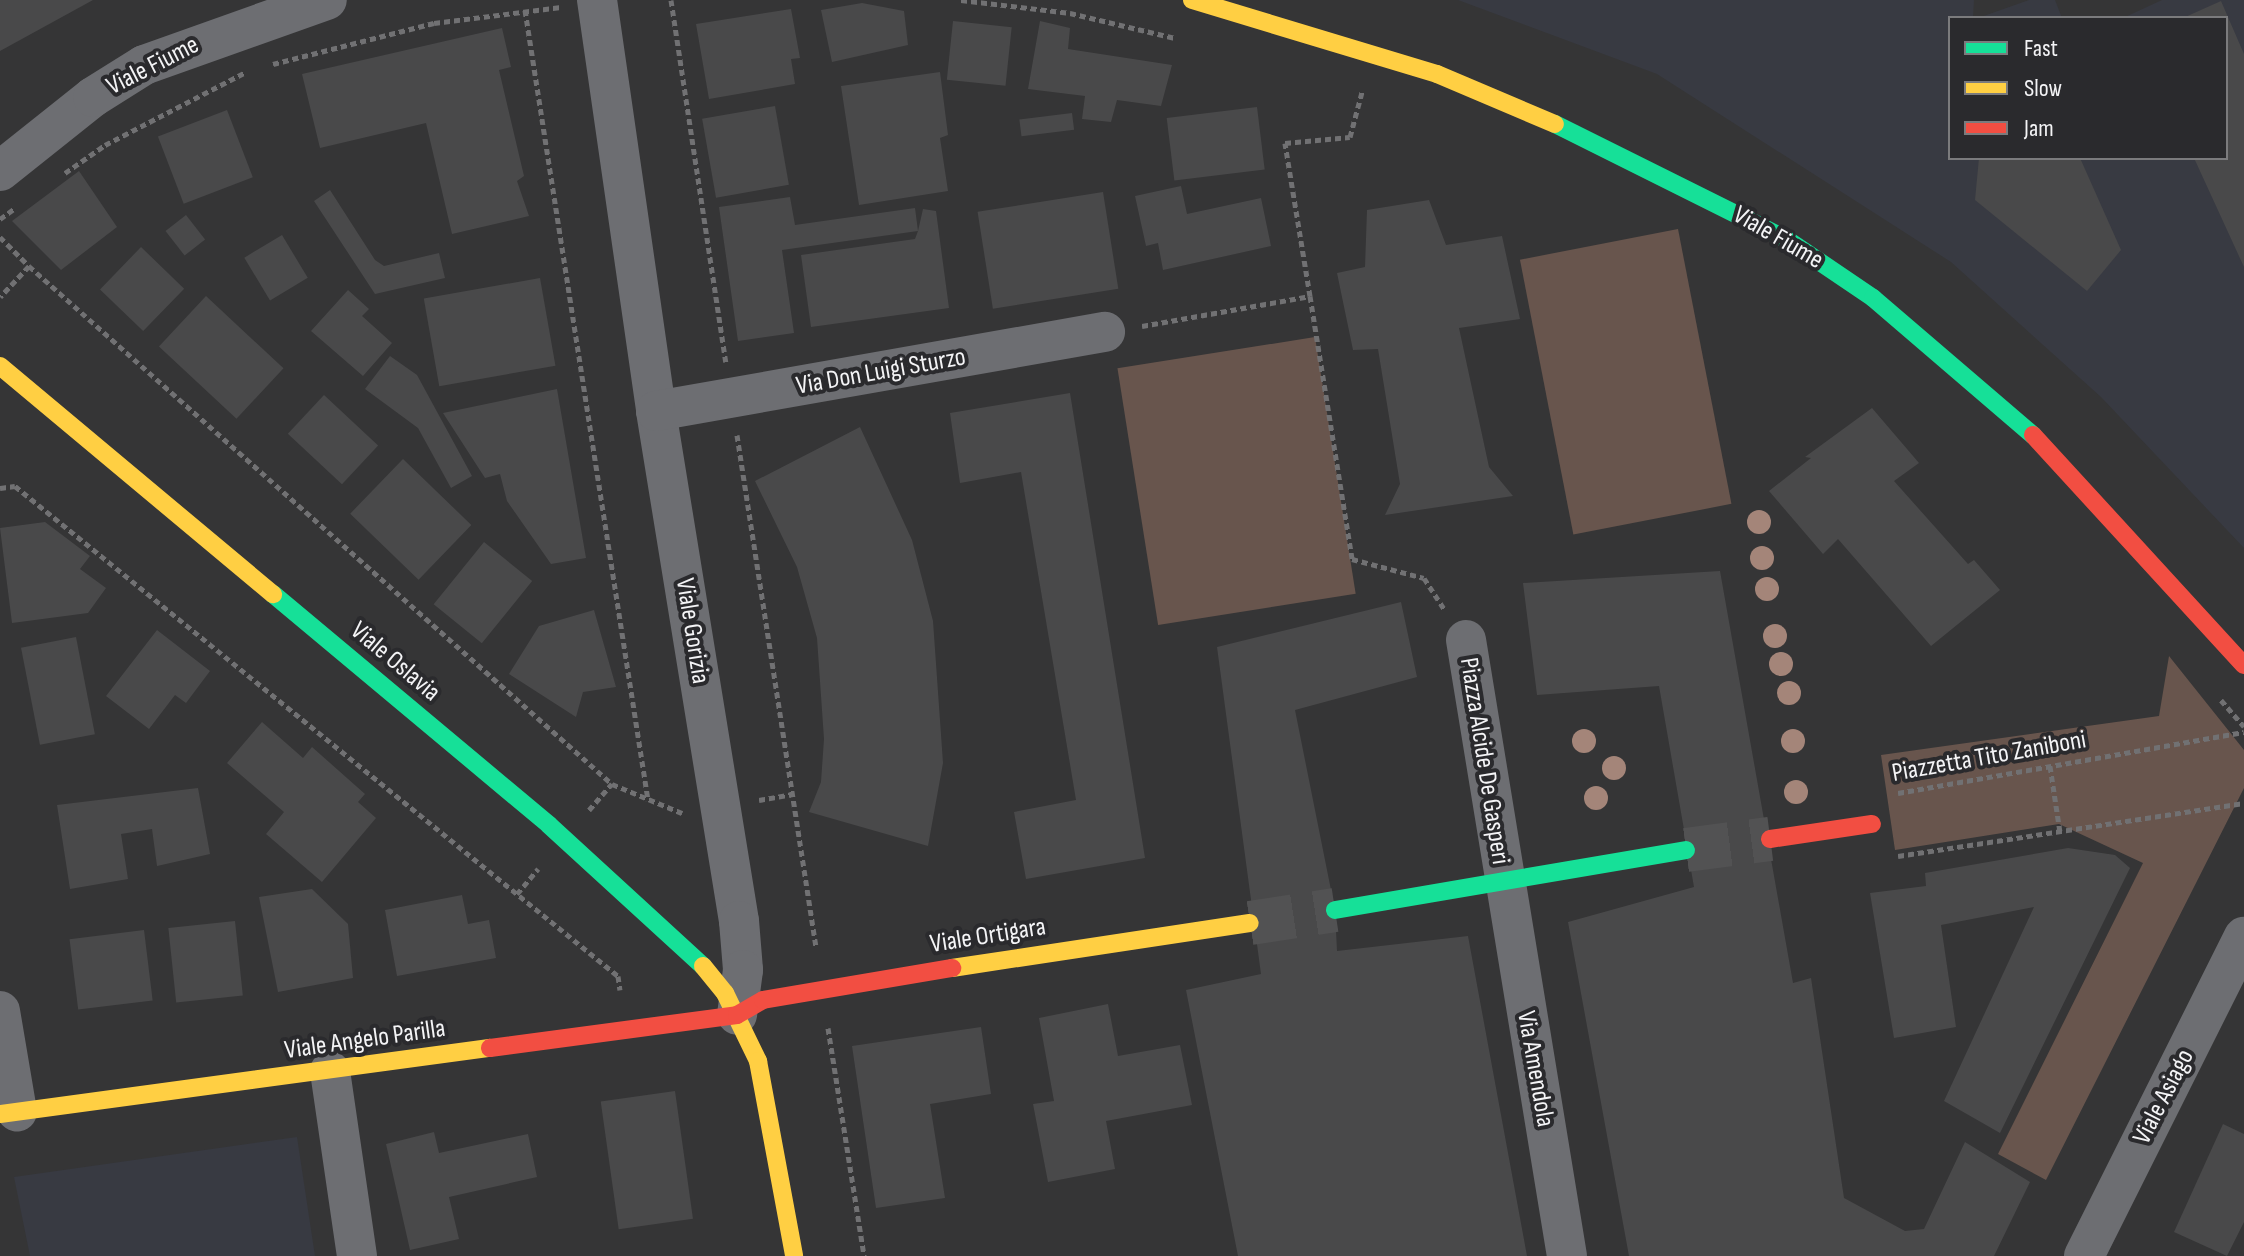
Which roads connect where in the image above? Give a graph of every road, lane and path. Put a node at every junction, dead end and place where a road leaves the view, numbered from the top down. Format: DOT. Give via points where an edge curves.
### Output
graph roads {
  1 [pos="327,0"];
  2 [pos="671,0"];
  3 [pos="961,0"];
  4 [pos="1192,0"];
  5 [pos="597,1"];
  6 [pos="525,10"];
  7 [pos="1191,42"];
  8 [pos="269,65"];
  9 [pos="254,68"];
  10 [pos="1348,86"];
  11 [pos="1362,91"];
  12 [pos="1375,95"];
  13 [pos="0,171"];
  14 [pos="58,178"];
  15 [pos="23,202"];
  16 [pos="0,219"];
  17 [pos="0,237"];
  18 [pos="29,266"];
  19 [pos="1310,296"];
  20 [pos="0,297"];
  21 [pos="1105,332"];
  22 [pos="0,366"];
  23 [pos="731,398"];
  24 [pos="656,411"];
  25 [pos="0,488"];
  26 [pos="1466,640"];
  27 [pos="2244,665"];
  28 [pos="2213,691"];
  29 [pos="2244,729"];
  30 [pos="2050,766"];
  31 [pos="648,800"];
  32 [pos="2244,803"];
  33 [pos="682,813"];
  34 [pos="1872,824"];
  35 [pos="2060,832"];
  36 [pos="1770,839"];
  37 [pos="1686,850"];
  38 [pos="1502,881"];
  39 [pos="1335,910"];
  40 [pos="1250,923"];
  41 [pos="2244,937"];
  42 [pos="822,987"];
  43 [pos="0,1011"];
  44 [pos="737,1015"];
  45 [pos="625,1031"];
  46 [pos="330,1071"];
  47 [pos="8,1113"];
  48 [pos="357,1256"];
  49 [pos="794,1256"];
  50 [pos="864,1256"];
  51 [pos="1567,1256"];
  52 [pos="2084,1256"];
  1 -- 13 [label="street, Viale Fiume" via="144,65 93,97"];
  2 -- 23 [label="path"];
  3 -- 7 [label="path" via="1070,13"];
  4 -- 27 [label="street, Viale Fiume" via="1437,74 1613,149 1786,239 1873,298 2023,424"];
  5 -- 6 [label="path"];
  5 -- 24 [label="street, Viale Gorizia"];
  6 -- 8 [label="path" via="434,23"];
  6 -- 31 [label="path"];
  9 -- 14 [label="path" via="105,145"];
  10 -- 11 [label="path"];
  11 -- 12 [label="path"];
  11 -- 19 [label="path" via="1350,137 1285,143"];
  15 -- 16 [label="path"];
  17 -- 18 [label="path"];
  18 -- 20 [label="path"];
  18 -- 31 [label="path" via="612,784"];
  19 -- 21 [label="path"];
  19 -- 26 [label="path" via="1352,559 1424,578"];
  21 -- 23 [label="street, Via Don Luigi Sturzo"];
  22 -- 44 [label="street, Viale Oslavia" via="662,922 712,975"];
  23 -- 24 [label="street, Via Don Luigi Sturzo"];
  23 -- 42 [label="path"];
  24 -- 44 [label="street, Viale Gorizia" via="739,921 743,970"];
  25 -- 45 [label="path" via="15,486 618,976"];
  26 -- 38 [label="street, Piazza Alcide De Gasperi"];
  28 -- 29 [label="path"];
  29 -- 30 [label="path, Piazzetta Tito Zaniboni"];
  30 -- 34 [label="path, Piazzetta Tito Zaniboni" via="1873,798"];
  30 -- 35 [label="path"];
  31 -- 33 [label="path"];
  32 -- 35 [label="path"];
  34 -- 35 [label="path" via="1889,857"];
  34 -- 36 [label="street"];
  37 -- 38 [label="street, Piazza Alcide De Gasperi"];
  38 -- 39 [label="street, Piazza Alcide De Gasperi"];
  38 -- 51 [label="street, Via Amendola"];
  40 -- 42 [label="street, Viale Ortigara"];
  41 -- 52 [label="street, Viale Asiago"];
  42 -- 44 [label="street, Viale Ortigara" via="763,1000"];
  42 -- 50 [label="path"];
  43 -- 47 [label="street"];
  44 -- 45 [label="street, Viale Angelo Parilla"];
  44 -- 49 [label="street" via="767,1087"];
  45 -- 46 [label="street, Viale Angelo Parilla"];
  46 -- 47 [label="street, Viale Angelo Parilla"];
  46 -- 48 [label="street"];
}
